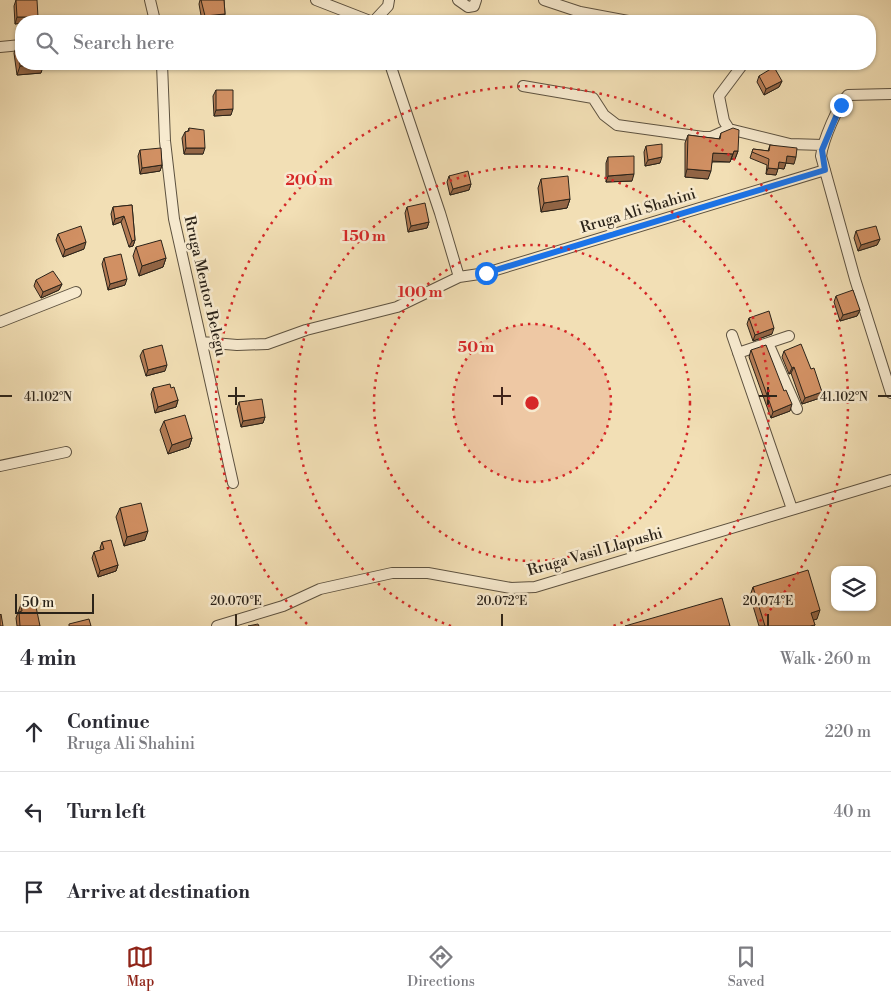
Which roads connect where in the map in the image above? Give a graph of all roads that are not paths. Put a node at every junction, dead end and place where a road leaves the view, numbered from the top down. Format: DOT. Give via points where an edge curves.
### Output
graph roads {
  1 [pos="150,0"];
  2 [pos="316,0"];
  3 [pos="389,0"];
  4 [pos="458,0"];
  5 [pos="476,0"];
  6 [pos="544,0"];
  7 [pos="153,15"];
  8 [pos="356,15"];
  9 [pos="378,15"];
  10 [pos="596,15"];
  11 [pos="15,46"];
  12 [pos="0,47"];
  13 [pos="162,70"];
  14 [pos="392,70"];
  15 [pos="738,70"];
  16 [pos="523,86"];
  17 [pos="891,94"];
  18 [pos="729,130"];
  19 [pos="823,145"];
  20 [pos="825,170"];
  21 [pos="459,277"];
  22 [pos="76,292"];
  23 [pos="0,322"];
  24 [pos="732,335"];
  25 [pos="789,336"];
  26 [pos="202,342"];
  27 [pos="768,343"];
  28 [pos="738,353"];
  29 [pos="891,393"];
  30 [pos="797,409"];
  31 [pos="66,452"];
  32 [pos="0,466"];
  33 [pos="891,480"];
  34 [pos="233,483"];
  35 [pos="792,509"];
  36 [pos="217,626"];
  1 -- 7 [label="street"];
  2 -- 8 [label="street"];
  3 -- 9 [label="street" via="388,6"];
  4 -- 5 [label="street" via="468,7 474,6"];
  6 -- 10 [label="street"];
  11 -- 12 [label="street"];
  13 -- 26 [label="street, Rruga Mentor Belegu" via="165,141 174,219"];
  14 -- 21 [label="street"];
  15 -- 18 [label="street" via="719,96"];
  16 -- 18 [label="street" via="593,98 604,115 617,125 703,137"];
  17 -- 19 [label="street" via="848,95"];
  18 -- 19 [label="street" via="790,144"];
  19 -- 20 [label="street" via="821,156"];
  20 -- 21 [label="street, Rruga Ali Shahini" via="495,270"];
  20 -- 29 [label="street"];
  21 -- 26 [label="street, Rruga Ali Shahini" via="397,307 306,330 267,344"];
  22 -- 23 [label="street"];
  24 -- 28 [label="street"];
  25 -- 27 [label="street"];
  26 -- 34 [label="street, Rruga Mentor Belegu"];
  27 -- 28 [label="street"];
  27 -- 30 [label="street"];
  28 -- 35 [label="street"];
  31 -- 32 [label="street"];
  33 -- 35 [label="street, Rruga Vasil Llapushi"];
  35 -- 36 [label="street, Rruga Vasil Llapushi" via="535,587 512,588 428,573 392,573 320,589 283,606"];
}
